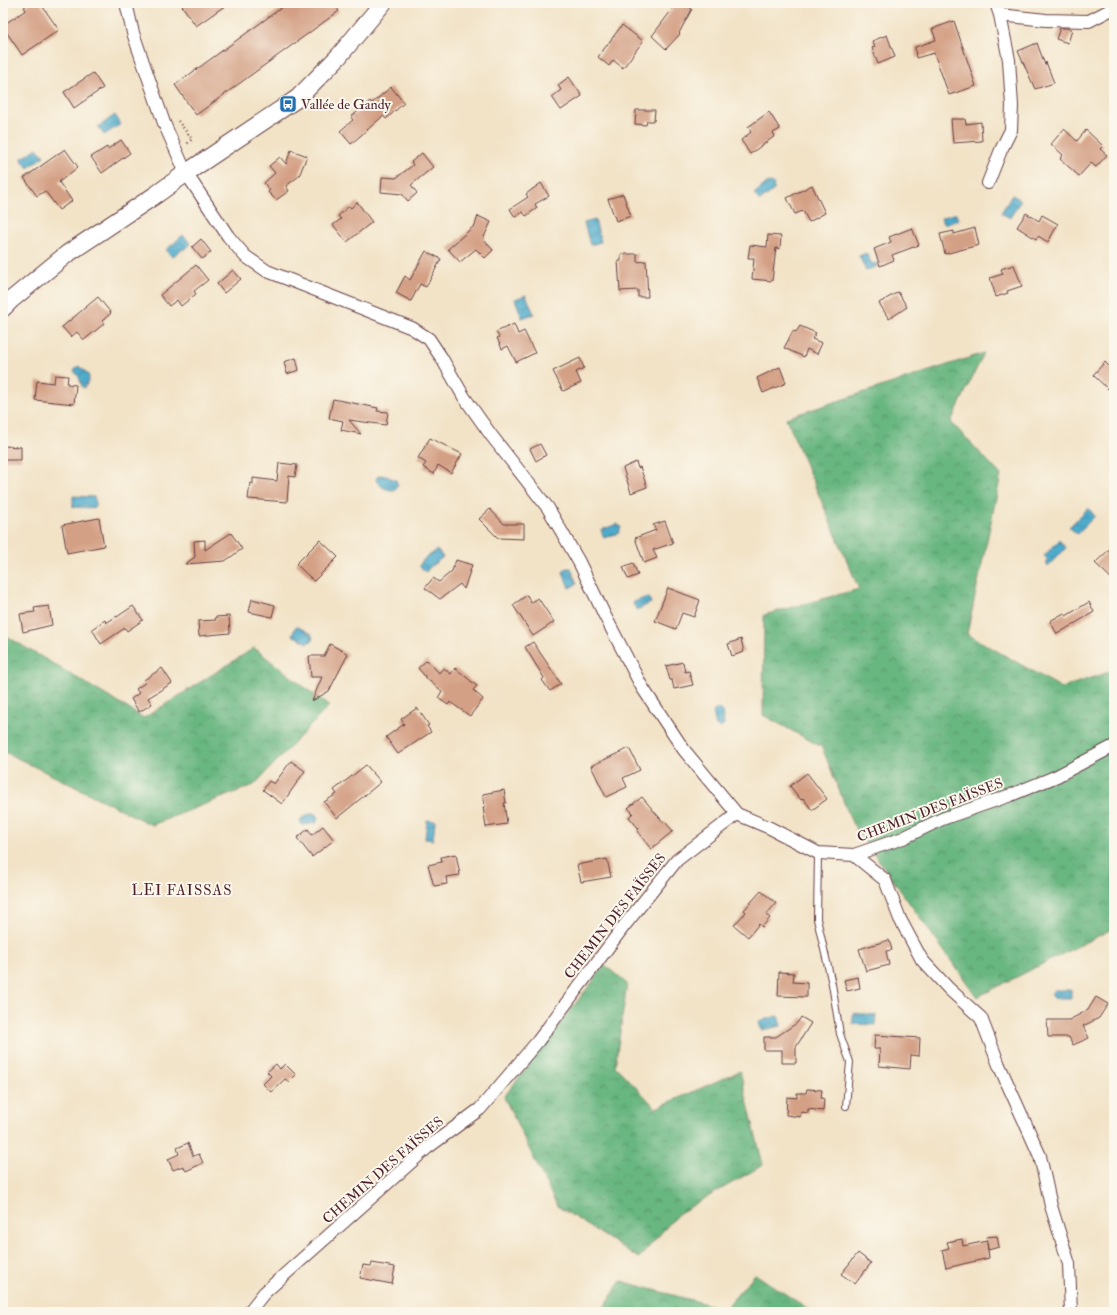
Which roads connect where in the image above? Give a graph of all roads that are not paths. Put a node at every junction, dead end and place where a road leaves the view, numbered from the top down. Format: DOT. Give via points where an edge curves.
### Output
graph roads {
  1 [pos="126,3"];
  2 [pos="996,3"];
  3 [pos="382,4"];
  4 [pos="1114,8"];
  5 [pos="1000,15"];
  6 [pos="186,173"];
  7 [pos="988,183"];
  8 [pos="3,308"];
  9 [pos="1114,746"];
  10 [pos="737,814"];
  11 [pos="818,853"];
  12 [pos="854,855"];
  13 [pos="846,1106"];
  14 [pos="249,1312"];
  15 [pos="1071,1312"];
  1 -- 6 [label="street" via="133,33 164,123"];
  2 -- 5 [label="street"];
  3 -- 6 [label="street" via="339,56 298,98"];
  4 -- 5 [label="street" via="1089,21"];
  5 -- 7 [label="street" via="1009,60 1012,106 1010,130"];
  6 -- 8 [label="street" via="67,254"];
  6 -- 10 [label="street" via="228,236 245,256 267,271 412,328 429,339 464,397 548,508 579,562 650,700 684,750"];
  9 -- 12 [label="street, CHEMIN DES FAÏSSES" via="1057,776"];
  10 -- 11 [label="street, CHEMIN DES FAÏSSES"];
  10 -- 14 [label="street, CHEMIN DES FAÏSSES" via="677,860 538,1041 480,1109 427,1148 264,1294"];
  11 -- 12 [label="street, CHEMIN DES FAÏSSES"];
  11 -- 13 [label="lane" via="817,919 840,1034 850,1062"];
  12 -- 15 [label="street" via="885,880 900,919 922,960 949,990 980,1018 1040,1156 1051,1206 1069,1264"];
}
